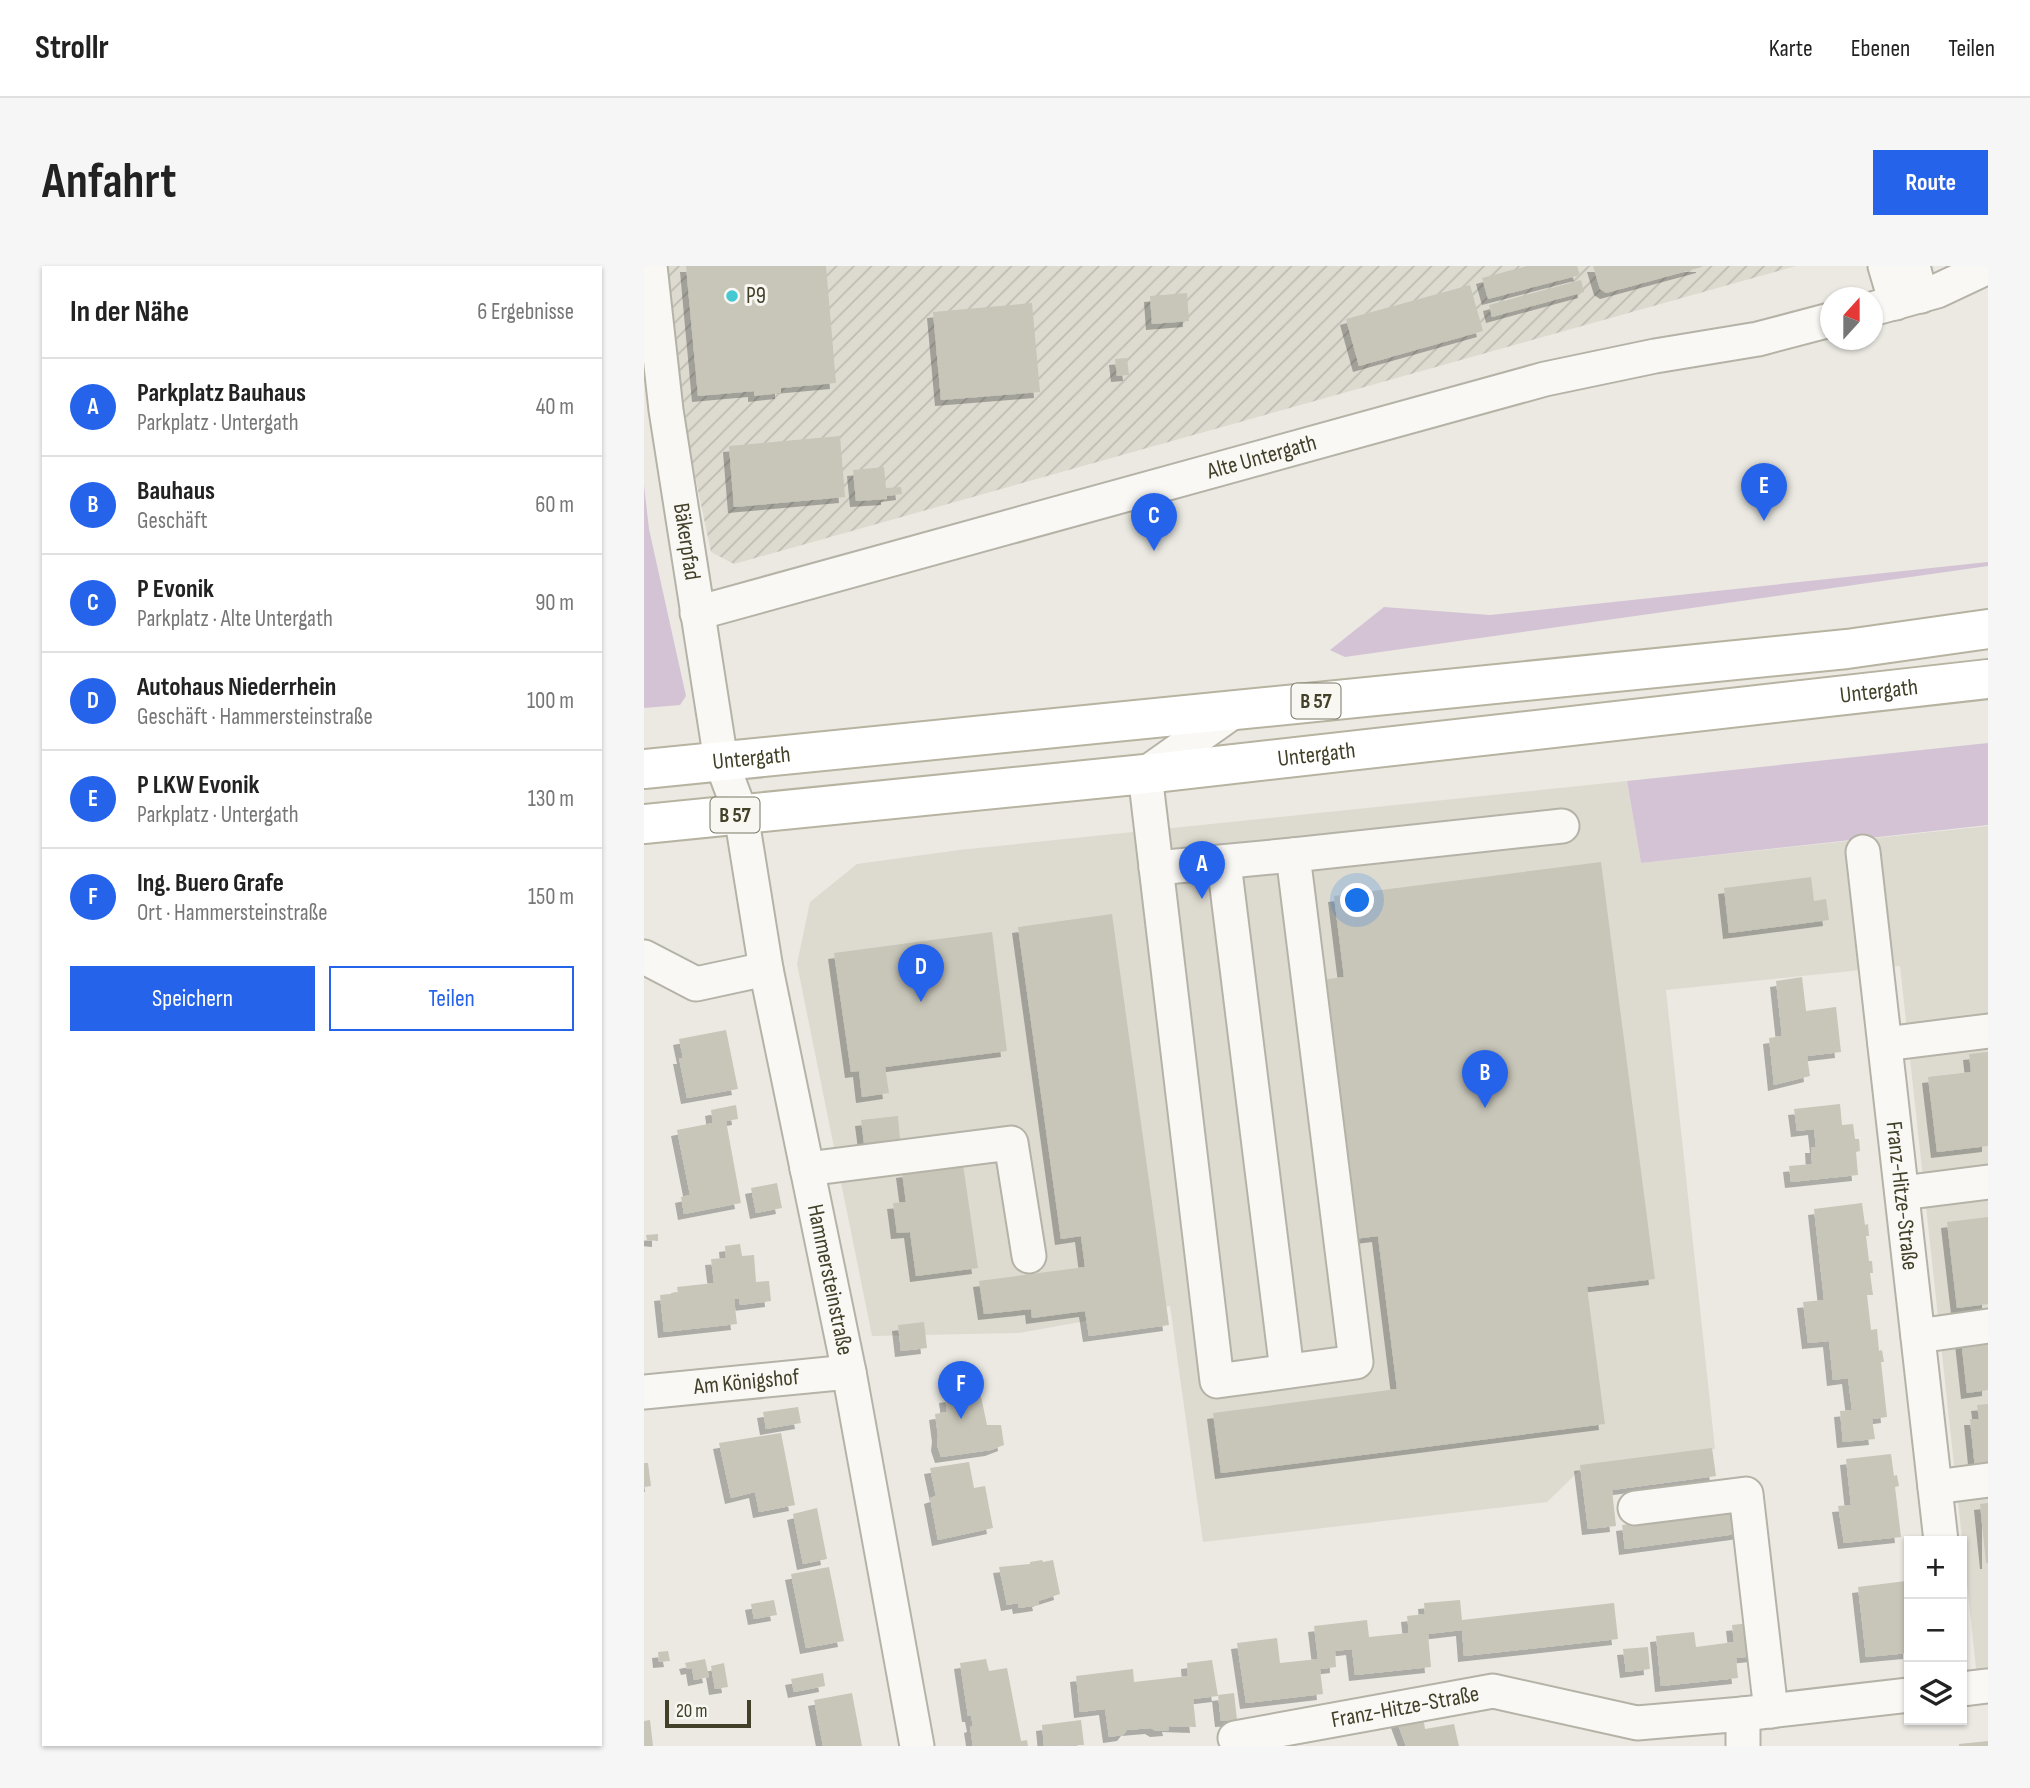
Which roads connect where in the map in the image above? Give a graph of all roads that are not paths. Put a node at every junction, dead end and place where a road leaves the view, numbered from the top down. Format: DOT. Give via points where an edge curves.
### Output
graph roads {
  1 [pos="650,266"];
  2 [pos="1885,266"];
  3 [pos="1988,267"];
  4 [pos="1901,294"];
  5 [pos="1820,323"];
  6 [pos="697,613"];
  7 [pos="1988,629"];
  8 [pos="1988,679"];
  9 [pos="1237,709"];
  10 [pos="721,761"];
  11 [pos="644,769"];
  12 [pos="1145,774"];
  13 [pos="741,814"];
  14 [pos="644,824"];
  15 [pos="1562,826"];
  16 [pos="1863,852"];
  17 [pos="1293,855"];
  18 [pos="1224,863"];
  19 [pos="1156,868"];
  20 [pos="644,957"];
  21 [pos="766,969"];
  22 [pos="1988,1031"];
  23 [pos="1885,1044"];
  24 [pos="807,1169"];
  25 [pos="1988,1182"];
  26 [pos="1902,1193"];
  27 [pos="1029,1256"];
  28 [pos="1988,1326"];
  29 [pos="1918,1336"];
  30 [pos="1287,1371"];
  31 [pos="849,1372"];
  32 [pos="644,1392"];
  33 [pos="1988,1480"];
  34 [pos="1935,1487"];
  35 [pos="1635,1508"];
  36 [pos="1940,1536"];
  37 [pos="1988,1686"];
  38 [pos="1967,1688"];
  39 [pos="1904,1696"];
  40 [pos="1752,1724"];
  41 [pos="1219,1743"];
  42 [pos="917,1746"];
  1 -- 6 [label="street, Bäkerpfad"];
  2 -- 4 [label="street"];
  3 -- 4 [label="street" via="1937,291"];
  5 -- 6 [label="street, Alte Untergath" via="1758,339 1545,379"];
  6 -- 10 [label="street, Bäkerpfad"];
  7 -- 9 [label="main road, Untergath / B 57" via="1847,649"];
  8 -- 12 [label="main road, Untergath / B 57"];
  9 -- 10 [label="main road, Untergath / B 57"];
  9 -- 12 [label="street"];
  10 -- 11 [label="main road, Untergath / B 57"];
  10 -- 13 [label="street, Bäkerpfad"];
  12 -- 13 [label="main road, Untergath / B 57"];
  12 -- 19 [label="street"];
  13 -- 14 [label="main road, Untergath / B 57"];
  13 -- 21 [label="street, Hammersteinstraße"];
  15 -- 17 [label="street"];
  16 -- 23 [label="street, Franz-Hitze-Straße"];
  17 -- 18 [label="street"];
  17 -- 30 [label="street" via="1356,1362"];
  18 -- 19 [label="street"];
  18 -- 30 [label="street"];
  19 -- 30 [label="street" via="1217,1381"];
  20 -- 21 [label="street" via="696,984"];
  21 -- 24 [label="street, Hammersteinstraße"];
  22 -- 23 [label="street"];
  23 -- 26 [label="street, Franz-Hitze-Straße"];
  24 -- 27 [label="street" via="1011,1143"];
  24 -- 31 [label="street, Hammersteinstraße"];
  25 -- 26 [label="street"];
  26 -- 29 [label="street, Franz-Hitze-Straße"];
  28 -- 29 [label="street"];
  29 -- 34 [label="street, Franz-Hitze-Straße"];
  31 -- 32 [label="street, Am Königshof"];
  31 -- 42 [label="street, Hammersteinstraße"];
  33 -- 34 [label="street"];
  34 -- 36 [label="street, Franz-Hitze-Straße"];
  35 -- 40 [label="street" via="1746,1494"];
  37 -- 38 [label="street"];
  39 -- 40 [label="street, Franz-Hitze-Straße"];
  40 -- 41 [label="street, Franz-Hitze-Straße" via="1637,1723 1493,1691"];
}
